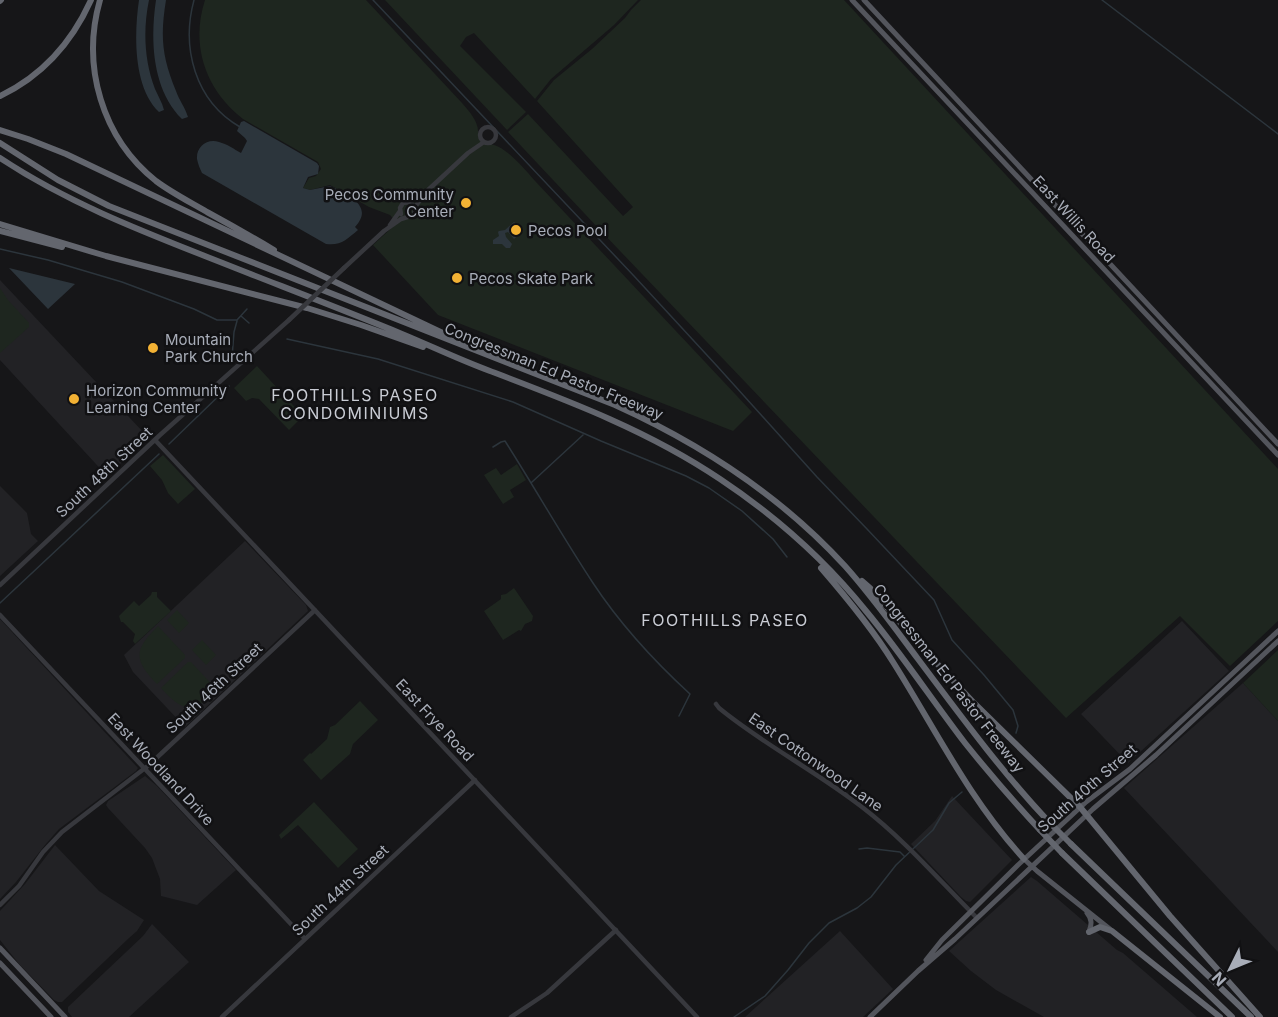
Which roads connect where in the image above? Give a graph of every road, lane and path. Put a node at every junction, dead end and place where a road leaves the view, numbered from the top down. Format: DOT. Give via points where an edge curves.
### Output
graph roads {
  1 [pos="91,0"];
  2 [pos="100,0"];
  3 [pos="852,0"];
  4 [pos="864,0"];
  5 [pos="0,96"];
  6 [pos="0,130"];
  7 [pos="480,137"];
  8 [pos="484,142"];
  9 [pos="0,143"];
  10 [pos="468,153"];
  11 [pos="0,158"];
  12 [pos="1029,177"];
  13 [pos="1023,182"];
  14 [pos="427,191"];
  15 [pos="410,202"];
  16 [pos="415,207"];
  17 [pos="400,211"];
  18 [pos="405,217"];
  19 [pos="0,224"];
  20 [pos="0,231"];
  21 [pos="384,231"];
  22 [pos="106,256"];
  23 [pos="312,270"];
  24 [pos="490,356"];
  25 [pos="486,370"];
  26 [pos="155,440"];
  27 [pos="1278,444"];
  28 [pos="1278,455"];
  29 [pos="798,540"];
  30 [pos="845,567"];
  31 [pos="0,585"];
  32 [pos="315,610"];
  33 [pos="0,615"];
  34 [pos="1278,631"];
  35 [pos="1278,641"];
  36 [pos="716,704"];
  37 [pos="1175,726"];
  38 [pos="1150,760"];
  39 [pos="145,769"];
  40 [pos="475,780"];
  41 [pos="1080,807"];
  42 [pos="1087,815"];
  43 [pos="1024,859"];
  44 [pos="1032,866"];
  45 [pos="1077,903"];
  46 [pos="0,905"];
  47 [pos="970,911"];
  48 [pos="977,918"];
  49 [pos="616,930"];
  50 [pos="1112,931"];
  51 [pos="1089,932"];
  52 [pos="305,939"];
  53 [pos="0,948"];
  54 [pos="0,963"];
  55 [pos="918,971"];
  56 [pos="51,1017"];
  57 [pos="65,1017"];
  58 [pos="222,1017"];
  59 [pos="510,1017"];
  60 [pos="697,1017"];
  61 [pos="870,1017"];
  62 [pos="1220,1017"];
  63 [pos="1232,1017"];
  64 [pos="1251,1017"];
  65 [pos="1260,1017"];
  1 -- 5 [label="highway" via="72,34 52,58 25,82"];
  2 -- 23 [label="highway" via="93,36 96,80 109,121 132,158 173,193"];
  3 -- 13 [label="main road, East Willis Road"];
  4 -- 12 [label="main road, East Willis Road"];
  6 -- 23 [label="highway" via="66,154"];
  7 -- 8 [label="street"];
  7 -- 8 [label="street" via="484,127 494,129 494,139"];
  7 -- 10 [label="street"];
  8 -- 10 [label="street"];
  9 -- 24 [label="highway, Congressman Ed Pastor Freeway" via="58,180 115,209"];
  10 -- 14 [label="street"];
  11 -- 25 [label="highway, Congressman Ed Pastor Freeway" via="109,218"];
  12 -- 13 [label="main road"];
  12 -- 27 [label="main road, East Willis Road"];
  13 -- 28 [label="main road, East Willis Road"];
  14 -- 15 [label="street"];
  14 -- 16 [label="street"];
  15 -- 16 [label="street"];
  15 -- 17 [label="street" via="402,204"];
  16 -- 18 [label="street" via="414,215"];
  17 -- 18 [label="street"];
  17 -- 21 [label="street, South 48th Street"];
  18 -- 21 [label="street, South 48th Street"];
  19 -- 22 [label="highway"];
  20 -- 22 [label="highway"];
  21 -- 26 [label="street, South 48th Street, bridge"];
  22 -- 25 [label="highway" via="314,310"];
  23 -- 24 [label="highway"];
  24 -- 30 [label="highway, Congressman Ed Pastor Freeway" via="615,405 697,447 773,499"];
  25 -- 29 [label="highway, Congressman Ed Pastor Freeway" via="611,419 673,450 744,495"];
  26 -- 31 [label="street, South 48th Street"];
  26 -- 32 [label="street, East Frye Road"];
  29 -- 43 [label="highway" via="877,637 970,791"];
  29 -- 63 [label="highway, Congressman Ed Pastor Freeway, bridge" via="866,610 975,756 1040,830"];
  30 -- 41 [label="highway" via="870,588 974,703"];
  30 -- 64 [label="highway, Congressman Ed Pastor Freeway, bridge" via="984,746 1049,822"];
  32 -- 39 [label="street, South 46th Street"];
  32 -- 40 [label="street, East Frye Road"];
  33 -- 39 [label="street, East Woodland Drive"];
  34 -- 37 [label="main road, South 40th Street"];
  35 -- 38 [label="main road, South 40th Street"];
  36 -- 47 [label="street, East Cottonwood Lane" via="884,824"];
  37 -- 38 [label="main road" via="1174,734"];
  37 -- 41 [label="main road, South 40th Street"];
  38 -- 42 [label="main road, South 40th Street"];
  39 -- 46 [label="street, South 46th Street" via="62,832"];
  39 -- 52 [label="street, East Woodland Drive"];
  40 -- 49 [label="street, East Frye Road"];
  40 -- 52 [label="street, South 44th Street"];
  41 -- 42 [label="highway"];
  41 -- 43 [label="main road, South 40th Street"];
  42 -- 44 [label="main road, South 40th Street"];
  42 -- 65 [label="highway"];
  43 -- 44 [label="main road"];
  43 -- 47 [label="main road, South 40th Street"];
  44 -- 45 [label="main road"];
  44 -- 48 [label="main road, South 40th Street"];
  45 -- 50 [label="main road"];
  45 -- 51 [label="main road" via="1091,919"];
  47 -- 48 [label="street, East Cottonwood Lane"];
  47 -- 55 [label="main road, South 40th Street"];
  48 -- 55 [label="main road, South 40th Street"];
  49 -- 59 [label="street" via="547,993"];
  49 -- 60 [label="street, East Frye Road"];
  50 -- 51 [label="highway" via="1100,927"];
  50 -- 62 [label="highway"];
  52 -- 58 [label="street, South 44th Street"];
  53 -- 57 [label="main road"];
  54 -- 56 [label="main road"];
  55 -- 61 [label="main road, South 40th Street"];
}
